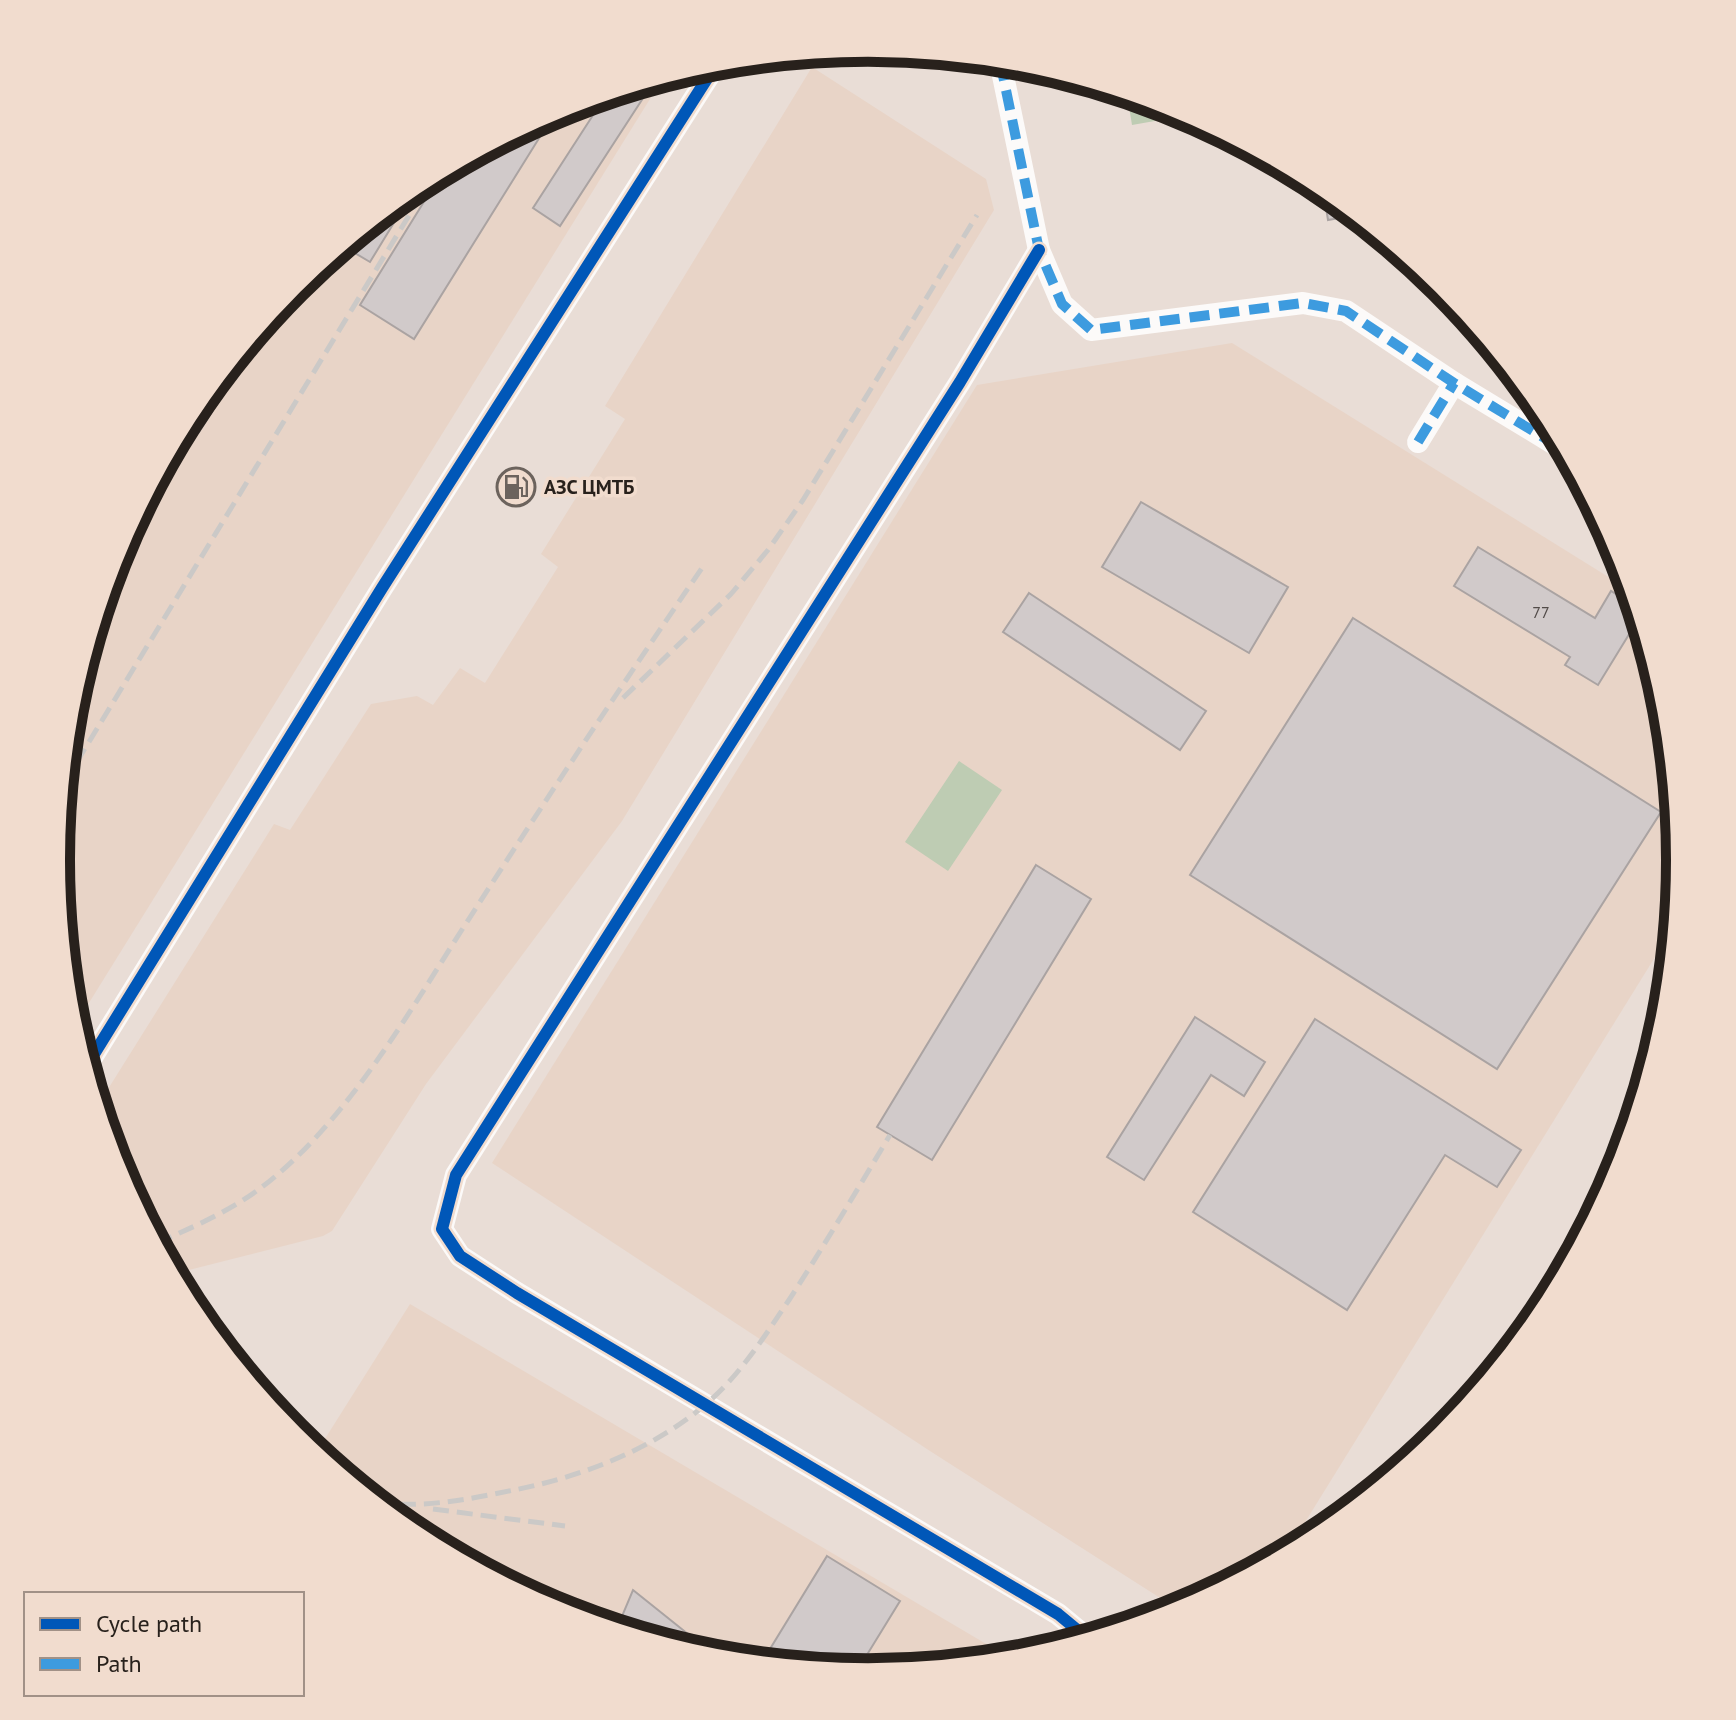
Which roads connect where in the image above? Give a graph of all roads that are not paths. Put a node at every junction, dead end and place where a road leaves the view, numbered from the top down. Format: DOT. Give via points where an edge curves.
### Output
graph roads {
  1 [pos="1003,74"];
  2 [pos="707,78"];
  3 [pos="1039,250"];
  4 [pos="1454,383"];
  5 [pos="1545,438"];
  6 [pos="1418,442"];
  7 [pos="94,1054"];
  8 [pos="1078,1630"];
  1 -- 3 [label="street"];
  2 -- 7 [label="street" via="382,588"];
  3 -- 4 [label="street" via="1062,304 1091,330 1303,303 1346,311"];
  3 -- 8 [label="street" via="456,1175 442,1229 460,1256 506,1286"];
  4 -- 5 [label="street"];
  4 -- 6 [label="street"];
}
